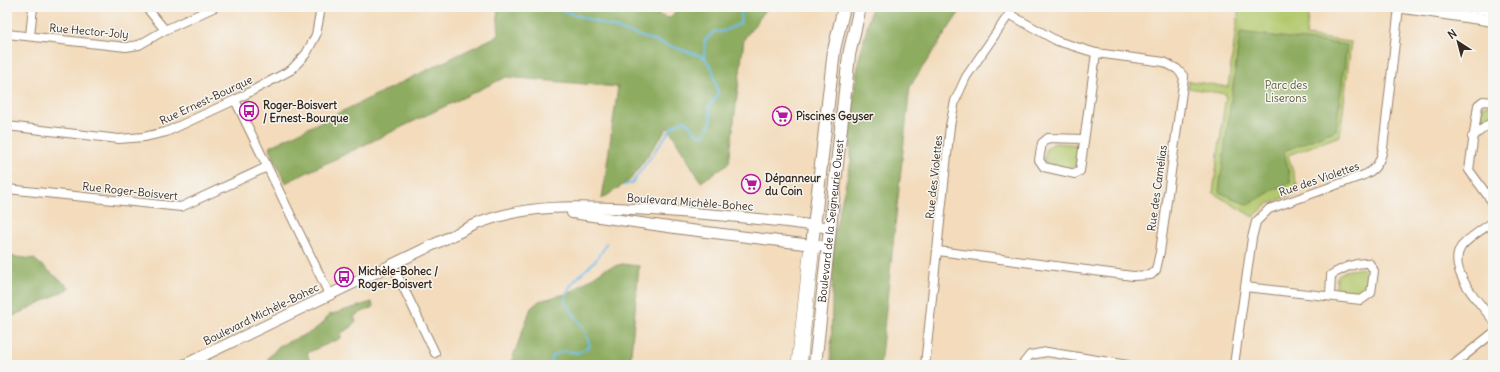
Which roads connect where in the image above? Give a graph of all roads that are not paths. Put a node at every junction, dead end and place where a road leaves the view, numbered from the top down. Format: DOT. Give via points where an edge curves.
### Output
graph roads {
  1 [pos="33,7"];
  2 [pos="146,7"];
  3 [pos="215,7"];
  4 [pos="321,7"];
  5 [pos="844,7"];
  6 [pos="860,7"];
  7 [pos="1399,7"];
  8 [pos="1466,7"];
  9 [pos="1012,10"];
  10 [pos="1485,12"];
  11 [pos="1493,21"];
  12 [pos="840,22"];
  13 [pos="855,26"];
  14 [pos="165,30"];
  15 [pos="7,34"];
  16 [pos="30,36"];
  17 [pos="1096,53"];
  18 [pos="235,100"];
  19 [pos="1493,102"];
  20 [pos="1493,121"];
  21 [pos="7,126"];
  22 [pos="1472,137"];
  23 [pos="1083,139"];
  24 [pos="267,167"];
  25 [pos="7,189"];
  26 [pos="1493,203"];
  27 [pos="548,209"];
  28 [pos="718,215"];
  29 [pos="1493,222"];
  30 [pos="814,225"];
  31 [pos="830,228"];
  32 [pos="716,233"];
  33 [pos="812,245"];
  34 [pos="828,247"];
  35 [pos="938,251"];
  36 [pos="392,264"];
  37 [pos="1245,287"];
  38 [pos="329,294"];
  39 [pos="1330,296"];
  40 [pos="1493,320"];
  41 [pos="1493,333"];
  42 [pos="435,353"];
  43 [pos="799,364"];
  44 [pos="184,365"];
  45 [pos="815,365"];
  46 [pos="925,365"];
  47 [pos="1022,365"];
  48 [pos="1128,365"];
  49 [pos="1234,365"];
  50 [pos="1453,365"];
  1 -- 16 [label="street"];
  2 -- 14 [label="street"];
  3 -- 14 [label="street, Rue Hector-Joly"];
  4 -- 18 [label="street, Rue Ernest-Bourque" via="316,35 302,59 290,70"];
  5 -- 12 [label="main road, Boulevard de la Seigneurie Ouest"];
  6 -- 13 [label="main road, Boulevard de la Seigneurie Ouest"];
  7 -- 10 [label="street"];
  7 -- 37 [label="street, Rue des Violettes" via="1383,148 1378,163 1364,175 1265,212 1256,222"];
  8 -- 10 [label="street"];
  9 -- 17 [label="street, Rue des Camélias" via="1057,41"];
  9 -- 35 [label="street, Rue des Violettes" via="966,77 956,101 950,126"];
  10 -- 11 [label="street"];
  12 -- 13 [label="main road"];
  12 -- 30 [label="main road, Boulevard de la Seigneurie Ouest" via="833,55"];
  13 -- 31 [label="main road, Boulevard de la Seigneurie Ouest" via="849,55"];
  14 -- 16 [label="street, Rue Hector-Joly" via="139,45 126,47"];
  15 -- 16 [label="street, Rue Hector-Joly"];
  17 -- 23 [label="street"];
  17 -- 35 [label="street, Rue des Camélias" via="1164,62 1178,69 1184,78 1156,270 1150,275 1133,276"];
  18 -- 21 [label="street, Rue Ernest-Bourque" via="174,129 144,137 112,138"];
  18 -- 24 [label="street"];
  19 -- 22 [label="street" via="1483,101 1478,105"];
  20 -- 22 [label="street"];
  22 -- 26 [label="street" via="1469,170"];
  23 -- 23 [label="street" via="1048,138 1042,143 1039,160 1044,167 1075,174 1080,171 1084,156"];
  24 -- 25 [label="street, Rue Roger-Boisvert" via="181,207"];
  24 -- 38 [label="street"];
  27 -- 28 [label="street, Boulevard Michèle-Bohec" via="601,208"];
  27 -- 32 [label="street, Boulevard Michèle-Bohec"];
  27 -- 36 [label="street, Boulevard Michèle-Bohec" via="516,212 486,220"];
  28 -- 30 [label="street, Boulevard Michèle-Bohec"];
  28 -- 32 [label="street"];
  29 -- 40 [label="street" via="1462,247 1457,258 1462,279"];
  30 -- 31 [label="street, Boulevard Michèle-Bohec"];
  30 -- 33 [label="main road, Boulevard de la Seigneurie Ouest"];
  31 -- 34 [label="main road, Boulevard de la Seigneurie Ouest"];
  32 -- 33 [label="street, Boulevard Michèle-Bohec"];
  33 -- 34 [label="street, Boulevard Michèle-Bohec"];
  33 -- 43 [label="highway"];
  34 -- 45 [label="main road, Boulevard de la Seigneurie Ouest"];
  35 -- 46 [label="street, Rue des Violettes"];
  36 -- 38 [label="street, Boulevard Michèle-Bohec"];
  36 -- 42 [label="street"];
  37 -- 39 [label="street"];
  37 -- 49 [label="street, Rue des Violettes"];
  38 -- 44 [label="street, Boulevard Michèle-Bohec"];
  39 -- 39 [label="street" via="1361,300 1371,294 1374,271 1369,263 1362,262 1342,268 1331,275"];
  41 -- 50 [label="street"];
  47 -- 48 [label="street" via="1030,355 1047,352"];
}
